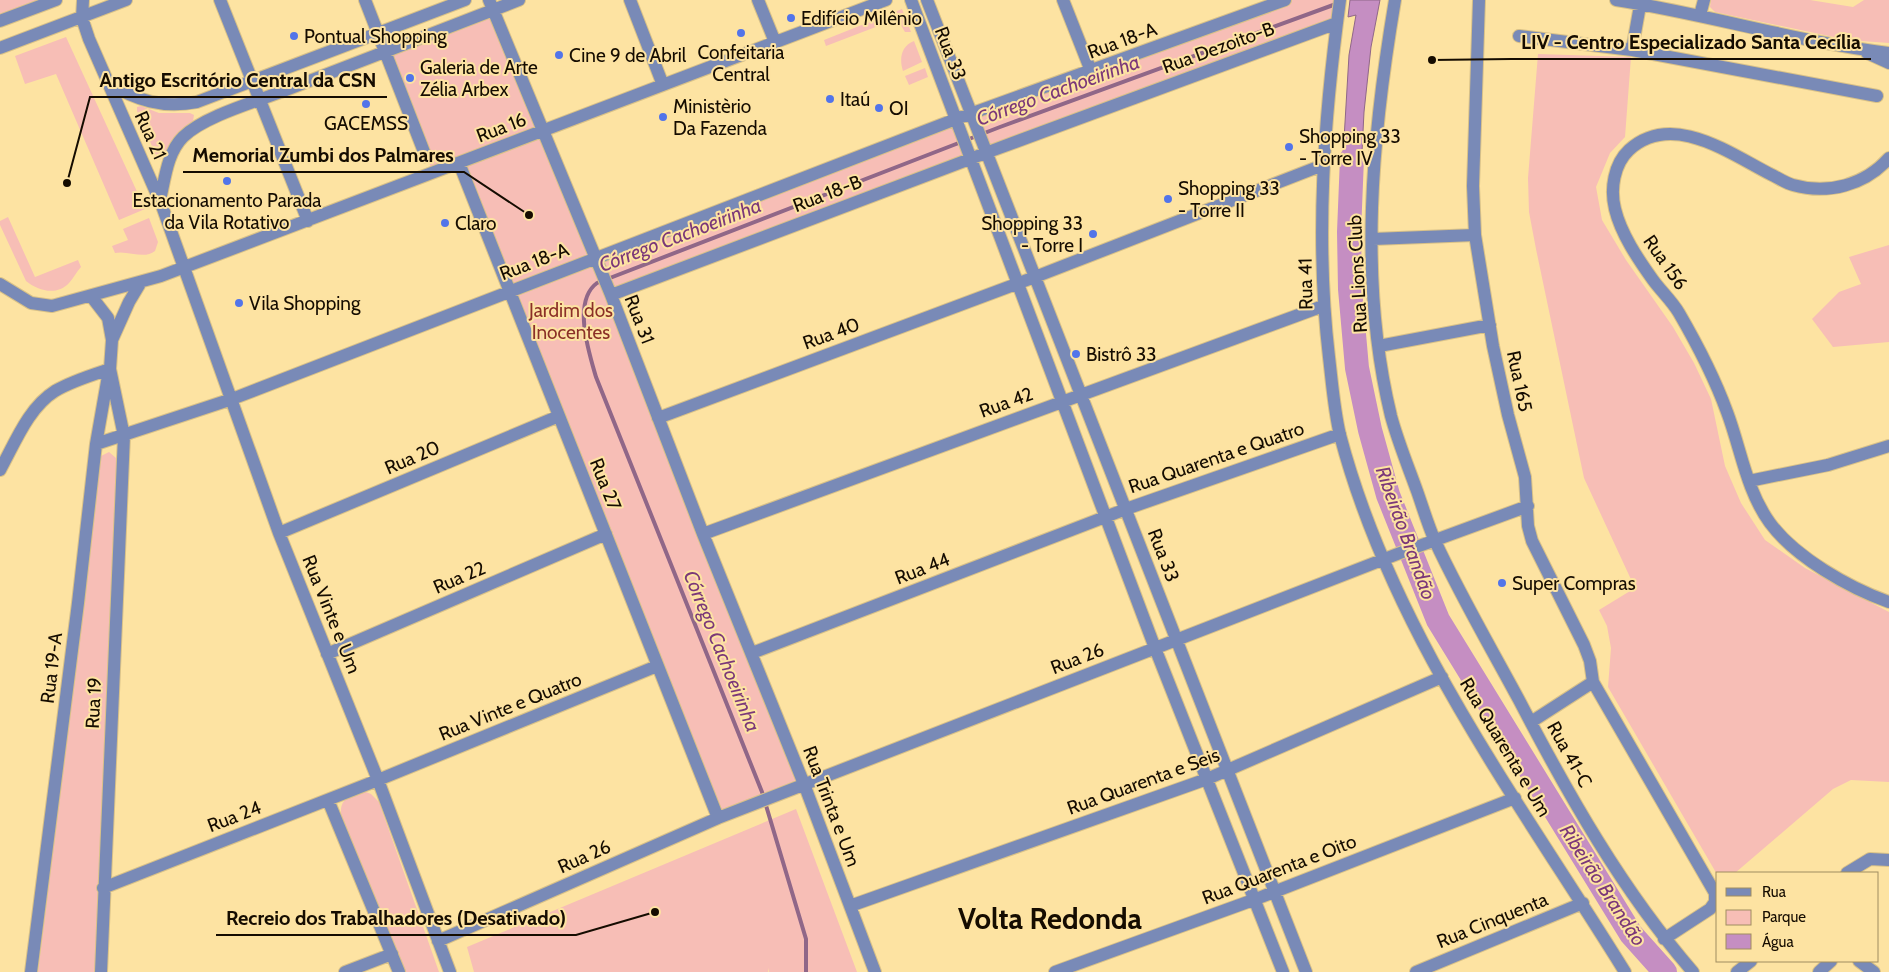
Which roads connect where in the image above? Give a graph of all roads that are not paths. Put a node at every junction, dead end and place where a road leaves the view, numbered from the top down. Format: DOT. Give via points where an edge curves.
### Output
graph roads {
  1 [pos="56,0"];
  2 [pos="83,0"];
  3 [pos="126,0"];
  4 [pos="220,0"];
  5 [pos="365,0"];
  6 [pos="466,0"];
  7 [pos="519,0"];
  8 [pos="630,0"];
  9 [pos="758,0"];
  10 [pos="886,0"];
  11 [pos="911,0"];
  12 [pos="928,0"];
  13 [pos="1063,0"];
  14 [pos="1284,0"];
  15 [pos="1340,0"];
  16 [pos="1395,0"];
  17 [pos="1479,0"];
  18 [pos="1616,0"];
  19 [pos="1641,2"];
  20 [pos="491,5"];
  21 [pos="1702,5"];
  22 [pos="82,18"];
  23 [pos="0,21"];
  24 [pos="1337,21"];
  25 [pos="378,34"];
  26 [pos="1519,36"];
  27 [pos="775,42"];
  28 [pos="0,48"];
  29 [pos="1858,49"];
  30 [pos="1632,50"];
  31 [pos="386,52"];
  32 [pos="1889,53"];
  33 [pos="1889,64"];
  34 [pos="1091,71"];
  35 [pos="253,81"];
  36 [pos="107,82"];
  37 [pos="663,85"];
  38 [pos="1877,96"];
  39 [pos="206,100"];
  40 [pos="261,100"];
  41 [pos="972,116"];
  42 [pos="213,119"];
  43 [pos="957,121"];
  44 [pos="543,131"];
  45 [pos="986,151"];
  46 [pos="426,157"];
  47 [pos="970,157"];
  48 [pos="1889,158"];
  49 [pos="459,163"];
  50 [pos="1323,165"];
  51 [pos="160,200"];
  52 [pos="308,221"];
  53 [pos="1475,235"];
  54 [pos="1372,239"];
  55 [pos="597,261"];
  56 [pos="186,268"];
  57 [pos="1035,277"];
  58 [pos="1,282"];
  59 [pos="141,282"];
  60 [pos="1018,283"];
  61 [pos="509,291"];
  62 [pos="610,293"];
  63 [pos="91,296"];
  64 [pos="1323,306"];
  65 [pos="1490,325"];
  66 [pos="112,340"];
  67 [pos="1379,346"];
  68 [pos="110,369"];
  69 [pos="1082,396"];
  70 [pos="232,399"];
  71 [pos="1062,401"];
  72 [pos="559,416"];
  73 [pos="658,418"];
  74 [pos="1340,434"];
  75 [pos="124,436"];
  76 [pos="96,444"];
  77 [pos="1889,446"];
  78 [pos="0,470"];
  79 [pos="1749,482"];
  80 [pos="1528,506"];
  81 [pos="1126,509"];
  82 [pos="1106,518"];
  83 [pos="279,533"];
  84 [pos="606,534"];
  85 [pos="703,534"];
  86 [pos="1435,540"];
  87 [pos="1382,560"];
  88 [pos="1889,602"];
  89 [pos="1176,640"];
  90 [pos="1156,648"];
  91 [pos="752,653"];
  92 [pos="327,654"];
  93 [pos="657,666"];
  94 [pos="1442,677"];
  95 [pos="1593,682"];
  96 [pos="1531,722"];
  97 [pos="1226,771"];
  98 [pos="1207,779"];
  99 [pos="378,780"];
  100 [pos="804,784"];
  101 [pos="1515,798"];
  102 [pos="328,800"];
  103 [pos="718,818"];
  104 [pos="1889,860"];
  105 [pos="1849,872"];
  106 [pos="103,888"];
  107 [pos="1273,892"];
  108 [pos="1256,899"];
  109 [pos="1583,903"];
  110 [pos="850,906"];
  111 [pos="1664,939"];
  112 [pos="438,941"];
  113 [pos="392,954"];
  114 [pos="1750,962"];
  115 [pos="1830,962"];
  116 [pos="1860,962"];
  117 [pos="31,972"];
  118 [pos="101,972"];
  119 [pos="345,972"];
  120 [pos="398,972"];
  121 [pos="450,972"];
  122 [pos="875,972"];
  123 [pos="1055,972"];
  124 [pos="1283,972"];
  125 [pos="1306,972"];
  126 [pos="1416,972"];
  127 [pos="1625,972"];
  128 [pos="1693,972"];
  129 [pos="1737,972"];
  130 [pos="1819,972"];
  131 [pos="1874,972"];
  1 -- 23 [label="street"];
  2 -- 22 [label="street"];
  3 -- 22 [label="street"];
  4 -- 35 [label="street"];
  5 -- 25 [label="street"];
  6 -- 25 [label="street"];
  7 -- 20 [label="street"];
  8 -- 37 [label="street"];
  9 -- 27 [label="street"];
  10 -- 27 [label="street, Rua 16"];
  11 -- 43 [label="street, Rua 33"];
  12 -- 41 [label="street, Rua 33"];
  13 -- 34 [label="street"];
  14 -- 34 [label="street, Rua 18-A"];
  15 -- 24 [label="street, Rua 41"];
  16 -- 54 [label="street, Rua Lions Club" via="1380,101"];
  17 -- 53 [label="street, Rua 165" via="1473,186"];
  18 -- 19 [label="street"];
  19 -- 21 [label="street"];
  19 -- 30 [label="street"];
  20 -- 31 [label="street"];
  20 -- 44 [label="street, Rua 31"];
  21 -- 29 [label="street"];
  22 -- 28 [label="street"];
  22 -- 36 [label="street, Rua 21"];
  24 -- 45 [label="street, Rua Dezoito-B"];
  24 -- 50 [label="street, Rua 41"];
  25 -- 31 [label="street"];
  25 -- 35 [label="street"];
  26 -- 30 [label="street"];
  27 -- 37 [label="street, Rua 16"];
  29 -- 32 [label="street"];
  29 -- 33 [label="street"];
  30 -- 38 [label="street"];
  31 -- 40 [label="street"];
  31 -- 46 [label="street"];
  34 -- 41 [label="street, Rua 18-A"];
  35 -- 39 [label="street"];
  35 -- 40 [label="street"];
  36 -- 39 [label="street" via="152,104 179,105"];
  36 -- 51 [label="street, Rua 21"];
  37 -- 44 [label="street, Rua 16"];
  39 -- 42 [label="street"];
  40 -- 42 [label="street"];
  40 -- 52 [label="street"];
  41 -- 43 [label="street, Rua 18-A"];
  41 -- 45 [label="street, Rua 33"];
  42 -- 51 [label="street" via="187,134 177,145 167,168"];
  43 -- 47 [label="street, Rua 33"];
  43 -- 55 [label="street, Rua 18-A"];
  44 -- 49 [label="street, Rua 16"];
  44 -- 55 [label="street, Rua 31"];
  45 -- 47 [label="street, Rua Dezoito-B"];
  45 -- 57 [label="street, Rua 33"];
  47 -- 60 [label="street"];
  47 -- 62 [label="street, Rua 18-B"];
  48 -- 79 [label="street, Rua 156" via="1879,169 1853,184 1825,189 1792,185 1704,140 1670,134 1638,143 1622,157 1616,168 1614,207 1621,229 1652,279 1678,312 1702,356 1727,412"];
  49 -- 52 [label="street, Rua 16"];
  49 -- 61 [label="street, Rua 27"];
  50 -- 57 [label="street"];
  50 -- 64 [label="street, Rua 41"];
  51 -- 56 [label="street, Rua 21"];
  52 -- 56 [label="street, Rua 16"];
  53 -- 54 [label="street"];
  53 -- 65 [label="street, Rua 165"];
  54 -- 67 [label="street, Rua Lions Club"];
  55 -- 61 [label="street, Rua 18-A"];
  55 -- 62 [label="street, Rua 31"];
  56 -- 59 [label="street, Rua 16"];
  56 -- 70 [label="street, Rua Vinte e Um"];
  57 -- 60 [label="street, Rua 40"];
  57 -- 69 [label="street, Rua 33"];
  58 -- 63 [label="street, Rua 16" via="23,299 41,306 64,304"];
  59 -- 63 [label="street, Rua 16"];
  59 -- 66 [label="street"];
  60 -- 71 [label="street"];
  60 -- 73 [label="street, Rua 40"];
  61 -- 70 [label="street, Rua 18-A"];
  61 -- 72 [label="street, Rua 27"];
  62 -- 73 [label="street, Rua 31"];
  63 -- 66 [label="street" via="105,312"];
  64 -- 69 [label="street, Rua 42"];
  64 -- 74 [label="street, Rua 41"];
  65 -- 67 [label="street"];
  65 -- 80 [label="street, Rua 165" via="1508,415 1525,477"];
  66 -- 68 [label="street"];
  67 -- 86 [label="street, Rua Lions Club" via="1392,416"];
  68 -- 75 [label="street, Rua 19"];
  68 -- 76 [label="street, Rua 19-A"];
  68 -- 78 [label="street" via="65,386 46,398 32,414"];
  69 -- 71 [label="street, Rua 42"];
  69 -- 81 [label="street, Rua 33"];
  70 -- 75 [label="street, Rua 18-A"];
  70 -- 83 [label="street, Rua Vinte e Um"];
  71 -- 82 [label="street"];
  71 -- 85 [label="street, Rua 42"];
  72 -- 83 [label="street, Rua 20"];
  72 -- 84 [label="street, Rua 27"];
  73 -- 85 [label="street, Rua 31"];
  74 -- 81 [label="street, Rua Quarenta e Quatro"];
  74 -- 87 [label="street, Rua 41"];
  75 -- 76 [label="street, Rua 18-A"];
  75 -- 106 [label="street, Rua 19"];
  76 -- 117 [label="street, Rua 19-A"];
  77 -- 79 [label="street" via="1828,465"];
  79 -- 88 [label="street, Rua 156" via="1771,524 1791,546 1826,571"];
  80 -- 86 [label="street, Rua 26"];
  80 -- 95 [label="street, Rua 165" via="1532,541 1584,645"];
  81 -- 82 [label="street, Rua Quarenta e Quatro"];
  81 -- 89 [label="street, Rua 33"];
  82 -- 90 [label="street"];
  82 -- 91 [label="street, Rua 44"];
  83 -- 92 [label="street, Rua Vinte e Um"];
  84 -- 92 [label="street, Rua 22"];
  84 -- 93 [label="street, Rua 27"];
  85 -- 91 [label="street, Rua 31"];
  86 -- 87 [label="street, Rua 26"];
  86 -- 96 [label="street, Rua 41-C"];
  87 -- 89 [label="street, Rua 26"];
  87 -- 94 [label="street, Rua Quarenta e Um"];
  89 -- 90 [label="street, Rua 26"];
  89 -- 97 [label="street, Rua 33"];
  90 -- 98 [label="street"];
  90 -- 100 [label="street, Rua 26"];
  91 -- 100 [label="street, Rua Trinta e Um"];
  92 -- 99 [label="street, Rua Vinte e Um"];
  93 -- 99 [label="street, Rua Vinte e Quatro"];
  93 -- 103 [label="street, Rua 27"];
  94 -- 97 [label="street, Rua Quarenta e Seis"];
  94 -- 101 [label="street, Rua Quarenta e Um"];
  95 -- 96 [label="street"];
  95 -- 111 [label="street" via="1715,893 1715,902 1710,909"];
  96 -- 111 [label="street, Rua 41-C" via="1616,870"];
  97 -- 98 [label="street, Rua Quarenta e Seis"];
  97 -- 107 [label="street, Rua 33"];
  98 -- 108 [label="street"];
  98 -- 110 [label="street, Rua Quarenta e Seis"];
  99 -- 102 [label="street, Rua 24"];
  99 -- 112 [label="street, Rua Vinte e Um"];
  100 -- 103 [label="street, Rua 26"];
  100 -- 110 [label="street, Rua Trinta e Um"];
  101 -- 107 [label="street, Rua Quarenta e Oito"];
  101 -- 109 [label="street, Rua Quarenta e Um"];
  102 -- 106 [label="street, Rua 24"];
  102 -- 113 [label="street"];
  103 -- 112 [label="street, Rua 26"];
  104 -- 105 [label="street" via="1870,860"];
  106 -- 118 [label="street, Rua 19"];
  107 -- 108 [label="street, Rua Quarenta e Oito"];
  107 -- 125 [label="street, Rua 33"];
  108 -- 123 [label="street, Rua Quarenta e Oito"];
  108 -- 124 [label="street"];
  109 -- 126 [label="street, Rua Cinquenta"];
  109 -- 127 [label="street, Rua Quarenta e Um"];
  110 -- 122 [label="street, Rua Trinta e Um"];
  111 -- 128 [label="street, Rua 41-C"];
  112 -- 121 [label="street, Rua Vinte e Um"];
  113 -- 119 [label="street"];
  113 -- 120 [label="street"];
  114 -- 129 [label="street"];
  115 -- 130 [label="street"];
  116 -- 131 [label="street"];
}
